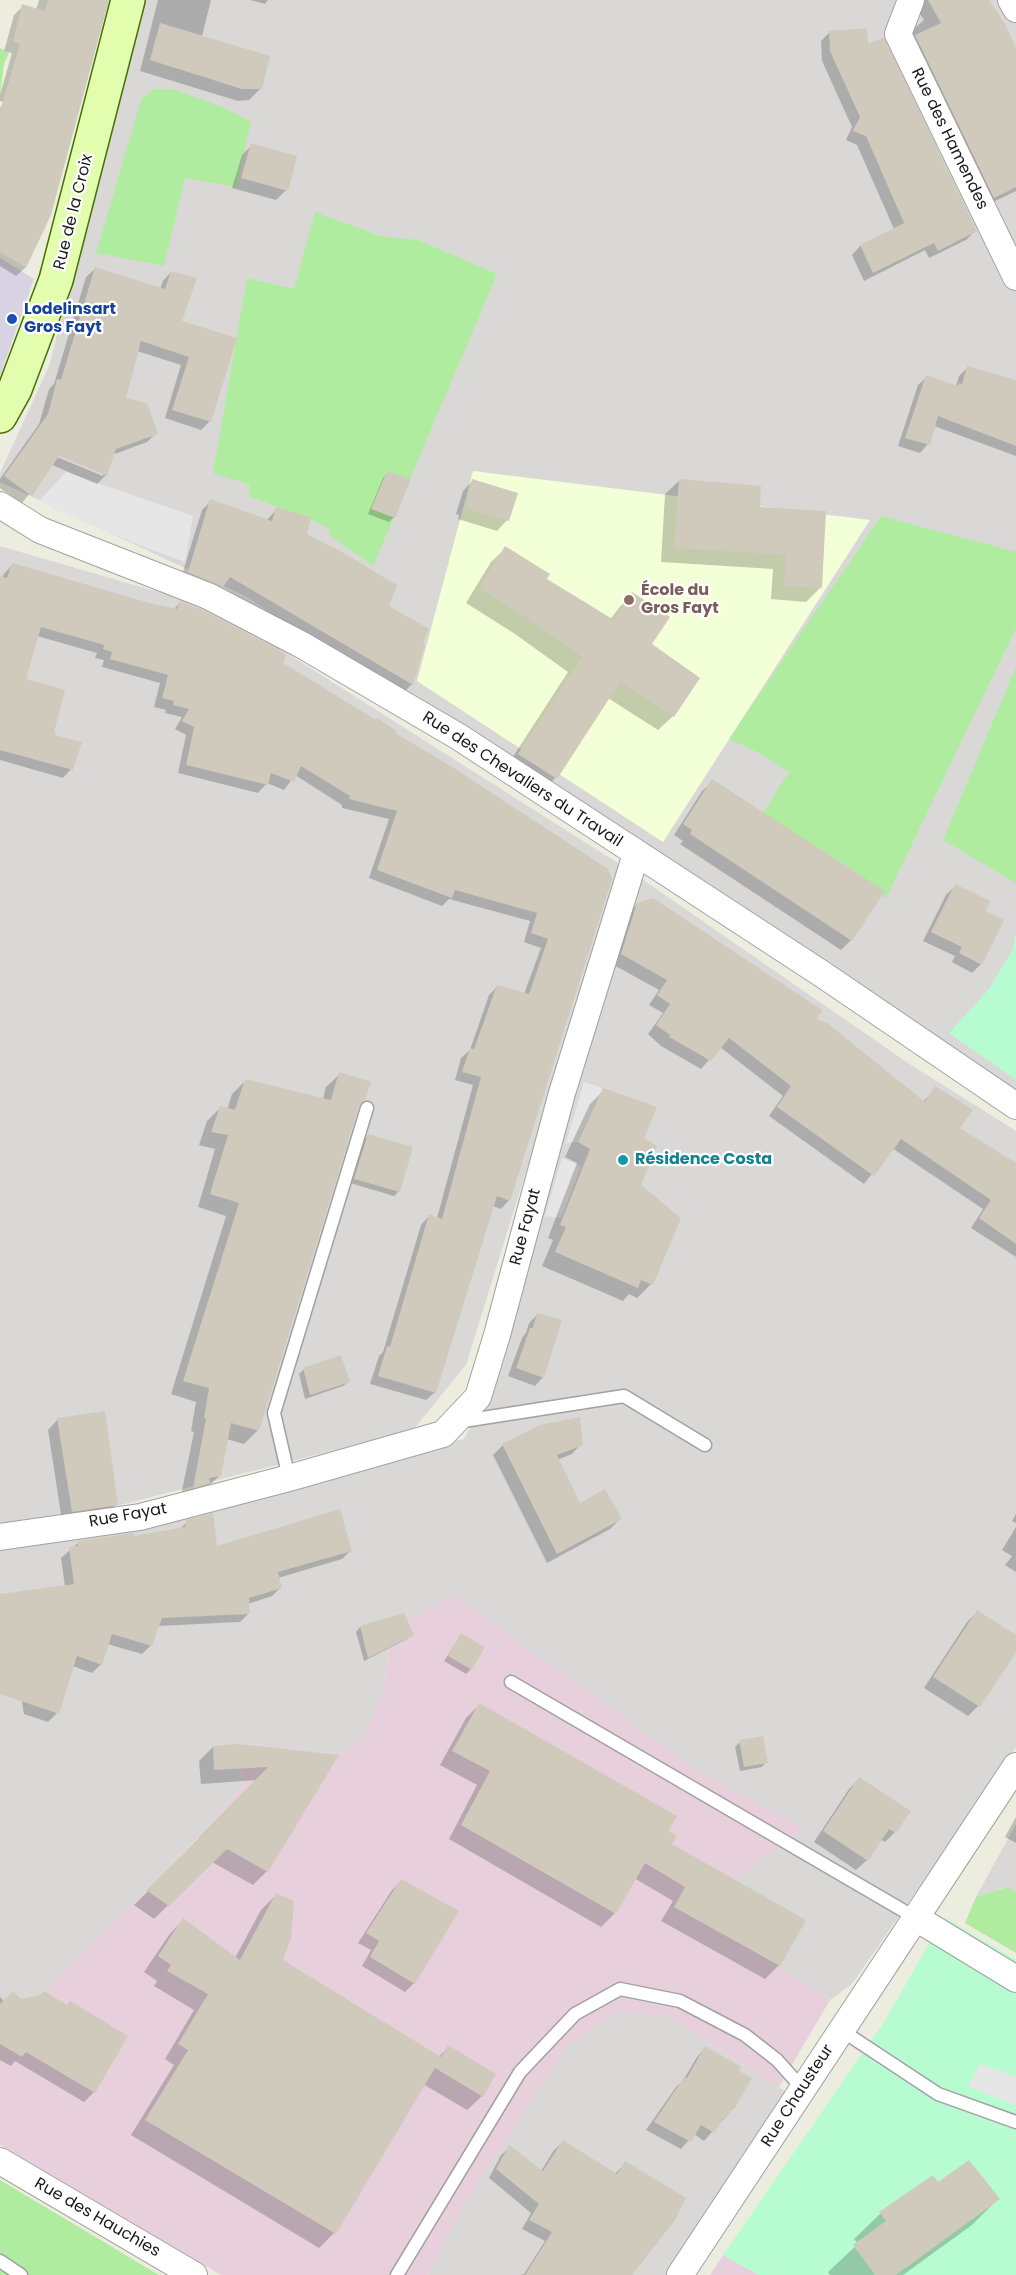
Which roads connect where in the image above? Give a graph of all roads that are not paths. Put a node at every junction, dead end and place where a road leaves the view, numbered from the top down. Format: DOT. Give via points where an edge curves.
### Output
graph roads {
  1 [pos="128,0"];
  2 [pos="911,0"];
  3 [pos="1011,0"];
  4 [pos="1016,9"];
  5 [pos="1016,277"];
  6 [pos="0,416"];
  7 [pos="0,506"];
  8 [pos="636,854"];
  9 [pos="1016,1106"];
  10 [pos="367,1108"];
  11 [pos="453,1423"];
  12 [pos="705,1445"];
  13 [pos="289,1478"];
  14 [pos="0,1537"];
  15 [pos="511,1682"];
  16 [pos="1016,1766"];
  17 [pos="916,1918"];
  18 [pos="1016,1979"];
  19 [pos="841,2030"];
  20 [pos="803,2089"];
  21 [pos="1016,2122"];
  22 [pos="0,2161"];
  23 [pos="0,2261"];
  24 [pos="21,2275"];
  25 [pos="194,2275"];
  26 [pos="397,2275"];
  27 [pos="680,2275"];
  1 -- 6 [label="street, Rue de la Croix" via="56,280 15,389"];
  2 -- 5 [label="street, Rue des Hamendes" via="898,34"];
  3 -- 4 [label="street"];
  7 -- 8 [label="street, Rue des Chevaliers du Travail" via="40,530 208,597 302,645 459,738"];
  8 -- 9 [label="street, Rue des Chevaliers du Travail"];
  8 -- 11 [label="street, Rue Fayat" via="562,1094 478,1397"];
  10 -- 13 [label="lane" via="274,1413"];
  11 -- 12 [label="lane" via="624,1396"];
  11 -- 13 [label="street, Rue Fayat" via="443,1434"];
  13 -- 14 [label="street, Rue Fayat" via="140,1517"];
  15 -- 17 [label="lane"];
  16 -- 17 [label="street, Rue Chausteur"];
  17 -- 18 [label="street"];
  17 -- 19 [label="street, Rue Chausteur"];
  19 -- 20 [label="street, Rue Chausteur"];
  19 -- 21 [label="lane" via="938,2094"];
  20 -- 26 [label="lane" via="777,2060 745,2035 680,2001 621,1989 575,2014 520,2072"];
  20 -- 27 [label="street, Rue Chausteur"];
  22 -- 25 [label="street, Rue des Hauchies"];
  23 -- 24 [label="lane"];
}
